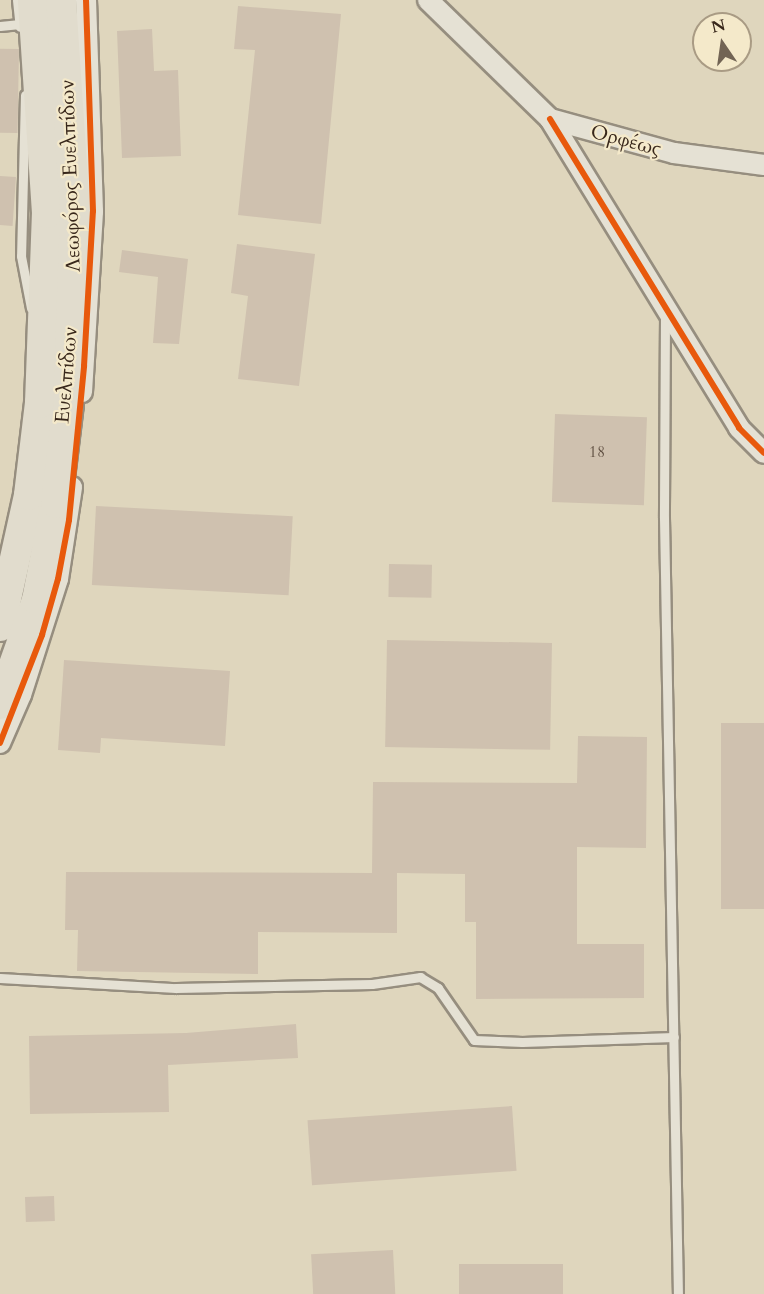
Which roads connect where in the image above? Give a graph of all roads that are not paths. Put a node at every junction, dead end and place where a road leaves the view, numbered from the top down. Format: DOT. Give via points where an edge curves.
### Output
graph roads {
  1 [pos="17,0"];
  2 [pos="62,0"];
  3 [pos="86,0"];
  4 [pos="428,0"];
  5 [pos="27,12"];
  6 [pos="0,26"];
  7 [pos="21,34"];
  8 [pos="25,87"];
  9 [pos="550,119"];
  10 [pos="764,165"];
  11 [pos="665,310"];
  12 [pos="65,364"];
  13 [pos="764,453"];
  14 [pos="0,626"];
  15 [pos="9,697"];
  16 [pos="0,742"];
  17 [pos="0,978"];
  18 [pos="674,1037"];
  19 [pos="678,1294"];
  1 -- 5 [label="lane"];
  2 -- 12 [label="main road, Λεωφόρος Ευελπίδων" via="75,211"];
  3 -- 12 [label="street, Ευελπίδων" via="93,211"];
  4 -- 9 [label="street, Ορφέως"];
  5 -- 6 [label="lane"];
  5 -- 7 [label="lane"];
  5 -- 12 [label="main road, Λεωφόρος Ευελπίδων"];
  8 -- 12 [label="lane" via="21,256"];
  9 -- 10 [label="street, Ορφέως" via="674,153"];
  9 -- 11 [label="street"];
  11 -- 13 [label="street" via="739,428"];
  11 -- 18 [label="lane" via="664,518"];
  12 -- 14 [label="main road, Λεωφόρος Ευελπίδων" via="29,495"];
  12 -- 15 [label="main road, Λεωφόρος Ευελπίδων" via="56,503 37,600"];
  15 -- 16 [label="street"];
  17 -- 18 [label="lane" via="176,988 372,984 420,977 438,988 474,1040"];
  18 -- 19 [label="lane"];
}
